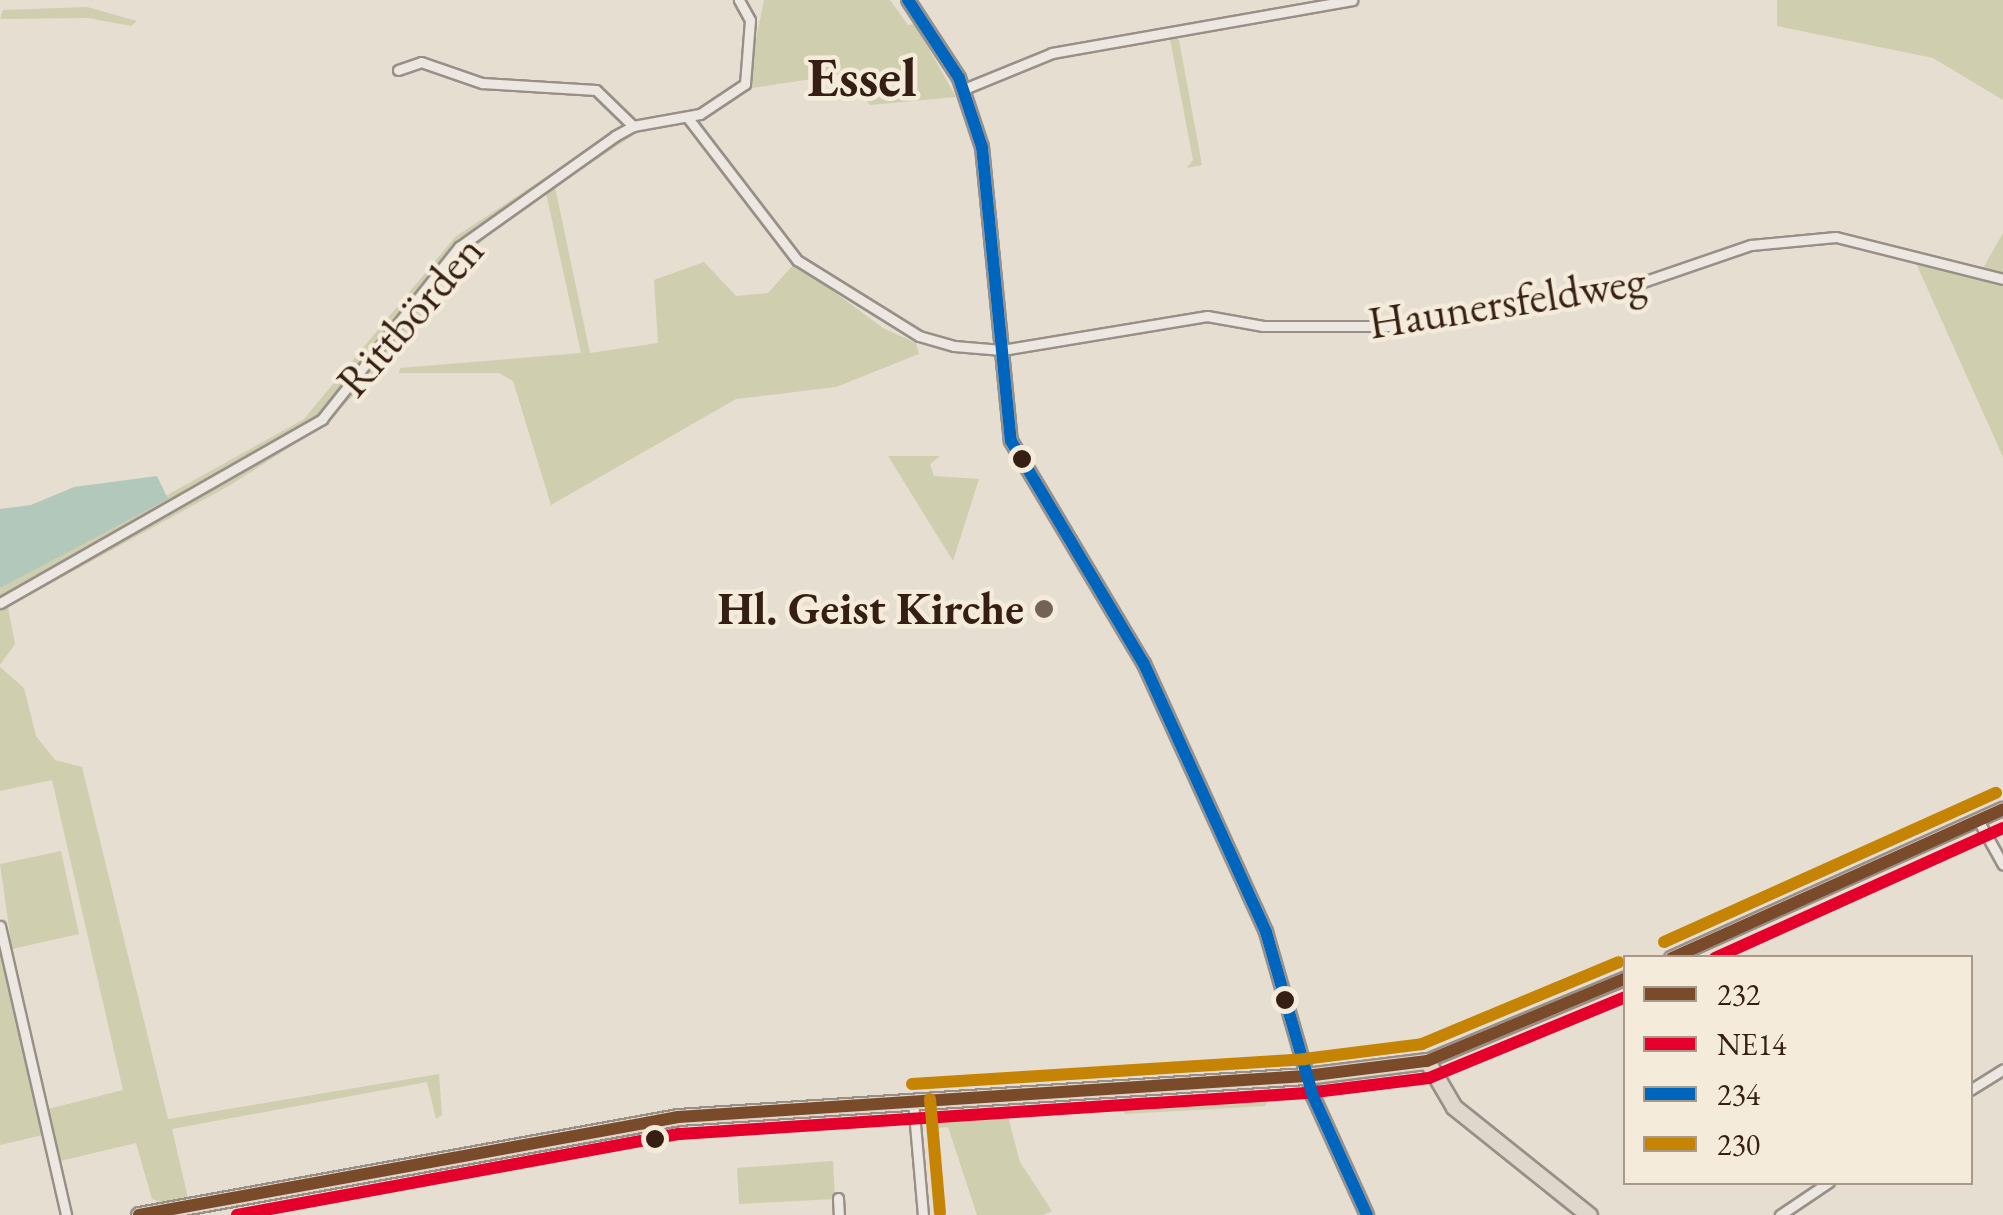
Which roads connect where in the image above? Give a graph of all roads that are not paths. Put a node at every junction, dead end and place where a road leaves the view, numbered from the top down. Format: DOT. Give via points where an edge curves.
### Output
graph roads {
  1 [pos="739,0"];
  2 [pos="756,0"];
  3 [pos="908,0"];
  4 [pos="1352,0"];
  5 [pos="748,9"];
  6 [pos="398,70"];
  7 [pos="964,89"];
  8 [pos="688,118"];
  9 [pos="633,126"];
  10 [pos="2003,279"];
  11 [pos="1002,350"];
  12 [pos="0,603"];
  13 [pos="2003,809"];
  14 [pos="1978,820"];
  15 [pos="2003,865"];
  16 [pos="0,926"];
  17 [pos="1678,955"];
  18 [pos="1623,979"];
  19 [pos="1426,1061"];
  20 [pos="2003,1069"];
  21 [pos="1306,1076"];
  22 [pos="1973,1088"];
  23 [pos="913,1101"];
  24 [pos="1825,1185"];
  25 [pos="838,1198"];
  26 [pos="66,1215"];
  27 [pos="140,1215"];
  28 [pos="839,1215"];
  29 [pos="922,1215"];
  30 [pos="1367,1215"];
  31 [pos="1590,1215"];
  32 [pos="1780,1215"];
  1 -- 5 [label="street"];
  2 -- 5 [label="street"];
  3 -- 7 [label="main road"];
  4 -- 7 [label="street" via="1052,53"];
  5 -- 8 [label="street, Rittbörden" via="752,54 745,84"];
  6 -- 9 [label="street" via="421,62 482,83 596,90"];
  7 -- 11 [label="main road" via="984,160"];
  8 -- 9 [label="street, Rittbörden"];
  8 -- 11 [label="street, Haunersfeldweg" via="797,260 919,336"];
  9 -- 12 [label="street, Rittbörden" via="459,247 322,419"];
  10 -- 11 [label="street, Haunersfeldweg" via="1959,272 1887,245 1822,238 1751,245 1634,285 1397,326 1263,326 1207,316"];
  11 -- 21 [label="main road" via="1011,441 1144,664 1266,932"];
  13 -- 14 [label="main road"];
  14 -- 15 [label="street"];
  14 -- 17 [label="main road"];
  16 -- 26 [label="street"];
  18 -- 19 [label="main road"];
  19 -- 21 [label="main road"];
  19 -- 31 [label="main road" via="1454,1107"];
  20 -- 22 [label="street"];
  21 -- 23 [label="main road"];
  21 -- 30 [label="main road"];
  23 -- 27 [label="main road" via="678,1117"];
  23 -- 29 [label="street"];
  24 -- 32 [label="street"];
  25 -- 28 [label="street"];
}
